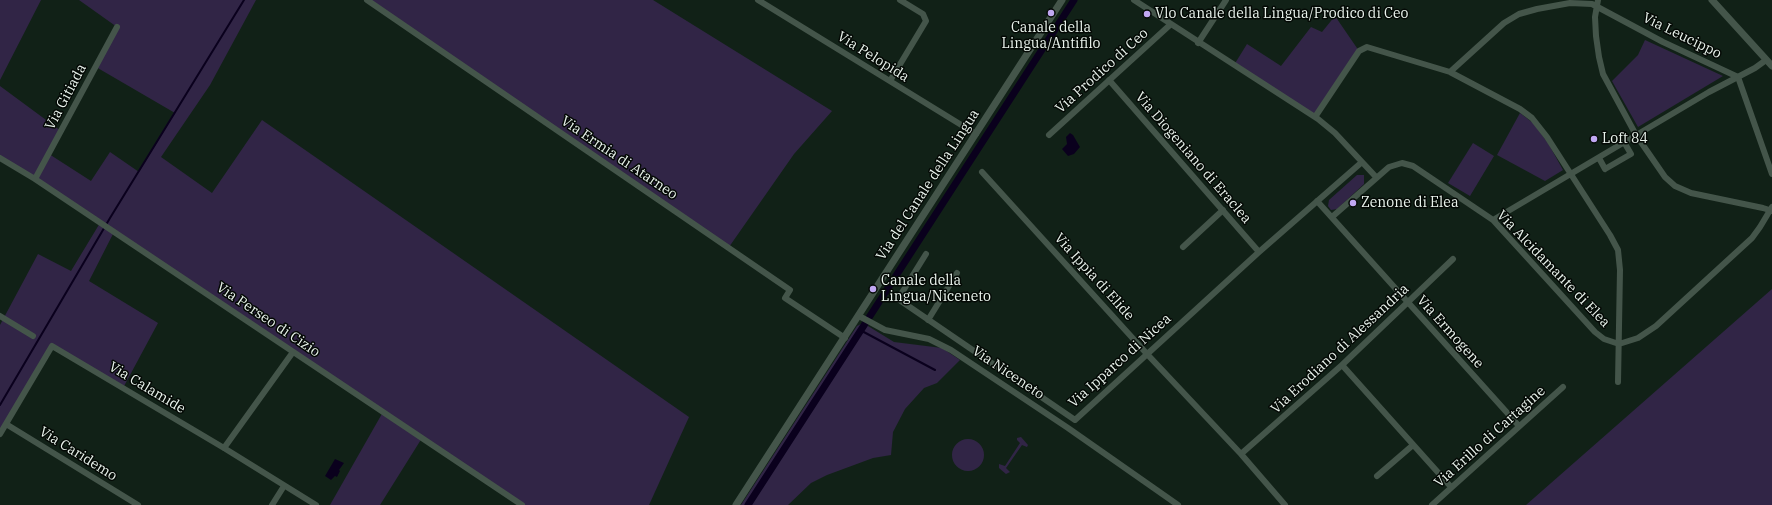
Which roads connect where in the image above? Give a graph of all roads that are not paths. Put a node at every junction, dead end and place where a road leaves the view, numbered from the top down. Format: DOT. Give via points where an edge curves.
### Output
graph roads {
  1 [pos="367,0"];
  2 [pos="758,0"];
  3 [pos="900,0"];
  4 [pos="1062,0"];
  5 [pos="1134,0"];
  6 [pos="1226,0"];
  7 [pos="1712,0"];
  8 [pos="1597,3"];
  9 [pos="1171,24"];
  10 [pos="118,27"];
  11 [pos="1198,43"];
  12 [pos="1766,60"];
  13 [pos="1772,66"];
  14 [pos="1450,72"];
  15 [pos="1738,77"];
  16 [pos="1110,80"];
  17 [pos="890,81"];
  18 [pos="1315,117"];
  19 [pos="976,134"];
  20 [pos="1049,135"];
  21 [pos="1636,135"];
  22 [pos="1624,142"];
  23 [pos="0,158"];
  24 [pos="1599,158"];
  25 [pos="1362,162"];
  26 [pos="982,172"];
  27 [pos="1570,174"];
  28 [pos="1772,174"];
  29 [pos="1376,177"];
  30 [pos="35,179"];
  31 [pos="1317,201"];
  32 [pos="1771,209"];
  33 [pos="1223,210"];
  34 [pos="1332,217"];
  35 [pos="1493,220"];
  36 [pos="1183,247"];
  37 [pos="1259,252"];
  38 [pos="926,254"];
  39 [pos="1453,259"];
  40 [pos="957,273"];
  41 [pos="1408,303"];
  42 [pos="0,316"];
  43 [pos="862,317"];
  44 [pos="928,320"];
  45 [pos="33,336"];
  46 [pos="845,338"];
  47 [pos="1619,344"];
  48 [pos="294,352"];
  49 [pos="1147,354"];
  50 [pos="1342,365"];
  51 [pos="1618,382"];
  52 [pos="1563,387"];
  53 [pos="1075,420"];
  54 [pos="6,424"];
  55 [pos="1519,426"];
  56 [pos="1068,428"];
  57 [pos="0,434"];
  58 [pos="1413,445"];
  59 [pos="224,448"];
  60 [pos="1241,454"];
  61 [pos="1377,476"];
  62 [pos="284,486"];
  63 [pos="1451,487"];
  64 [pos="138,505"];
  65 [pos="272,505"];
  66 [pos="316,505"];
  67 [pos="522,505"];
  68 [pos="736,505"];
  69 [pos="1178,505"];
  70 [pos="1285,505"];
  71 [pos="1432,505"];
  1 -- 46 [label="street, Via Ermia di Atarneo" via="790,290 785,298"];
  2 -- 17 [label="street, Via Pelopida"];
  3 -- 17 [label="street" via="923,14 926,21"];
  4 -- 19 [label="street, Via del Canale della Lingua"];
  5 -- 9 [label="street"];
  6 -- 11 [label="street"];
  7 -- 12 [label="street"];
  8 -- 14 [label="street, Via Leucippo" via="1573,2 1519,14 1504,23"];
  8 -- 15 [label="street, Via Leucippo" via="1663,42"];
  8 -- 21 [label="street" via="1596,42 1602,70"];
  9 -- 11 [label="street"];
  9 -- 16 [label="street, Via Prodico di Ceo"];
  10 -- 30 [label="street, Via Gitiada"];
  11 -- 18 [label="street"];
  12 -- 13 [label="street"];
  12 -- 15 [label="street"];
  14 -- 18 [label="street" via="1365,47 1359,51"];
  14 -- 27 [label="street" via="1532,118"];
  15 -- 21 [label="street"];
  15 -- 28 [label="street"];
  16 -- 20 [label="street, Via Prodico di Ceo"];
  16 -- 33 [label="street, Via Diogeniano di Eraclea"];
  17 -- 19 [label="street, Via Pelopida"];
  18 -- 25 [label="street" via="1335,133"];
  19 -- 43 [label="street, Via del Canale della Lingua"];
  21 -- 22 [label="street"];
  21 -- 32 [label="street" via="1665,177 1679,188 1701,196"];
  22 -- 24 [label="street"];
  22 -- 24 [label="street" via="1631,154 1606,169"];
  23 -- 30 [label="street, Via Perseo di Cizio"];
  24 -- 27 [label="street"];
  25 -- 29 [label="street"];
  25 -- 31 [label="street, Via Ipparco di Nicea"];
  26 -- 49 [label="street, Via Ippia di Elide"];
  27 -- 35 [label="street"];
  27 -- 47 [label="street" via="1610,235 1618,253"];
  29 -- 34 [label="street, Via Alcidamante di Elea"];
  29 -- 35 [label="street, Via Alcidamante di Elea" via="1394,165 1410,165"];
  30 -- 48 [label="street, Via Perseo di Cizio"];
  31 -- 34 [label="street, Via Ermogene"];
  31 -- 37 [label="street, Via Ipparco di Nicea"];
  32 -- 47 [label="street" via="1753,236 1659,323 1638,338"];
  33 -- 36 [label="street"];
  33 -- 37 [label="street, Via Diogeniano di Eraclea"];
  34 -- 41 [label="street, Via Ermogene"];
  35 -- 47 [label="street, Via Alcidamante di Elea" via="1595,332 1606,340"];
  37 -- 49 [label="street, Via Ipparco di Nicea"];
  38 -- 44 [label="street, Via Ipparco di Nicea" via="898,299"];
  39 -- 41 [label="street, Via Erodiano di Alessandria"];
  40 -- 44 [label="street"];
  41 -- 50 [label="street, Via Erodiano di Alessandria"];
  41 -- 55 [label="street, Via Ermogene"];
  42 -- 45 [label="street"];
  43 -- 46 [label="street, Via del Canale della Lingua"];
  43 -- 56 [label="street, Via Niceneto" via="888,331 926,338 942,345"];
  44 -- 53 [label="street, Via Ipparco di Nicea"];
  46 -- 68 [label="street, Via del Canale della Lingua"];
  47 -- 51 [label="street"];
  48 -- 59 [label="street"];
  48 -- 67 [label="street, Via Perseo di Cizio"];
  49 -- 53 [label="street, Via Ipparco di Nicea"];
  49 -- 60 [label="street, Via Ippia di Elide"];
  50 -- 58 [label="street"];
  50 -- 60 [label="street, Via Erodiano di Alessandria"];
  52 -- 55 [label="street, Via Erillo di Cartagine"];
  53 -- 56 [label="street"];
  54 -- 57 [label="street, Via Calamide"];
  54 -- 59 [label="street, Via Calamide" via="52,346"];
  54 -- 64 [label="street, Via Caridemo"];
  55 -- 63 [label="street, Via Erillo di Cartagine"];
  56 -- 69 [label="street, Via Niceneto"];
  58 -- 61 [label="street"];
  58 -- 63 [label="street"];
  59 -- 62 [label="street, Via Calamide"];
  60 -- 70 [label="street, Via Ippia di Elide"];
  62 -- 65 [label="street"];
  62 -- 66 [label="street, Via Calamide"];
  63 -- 71 [label="street, Via Erillo di Cartagine"];
}
